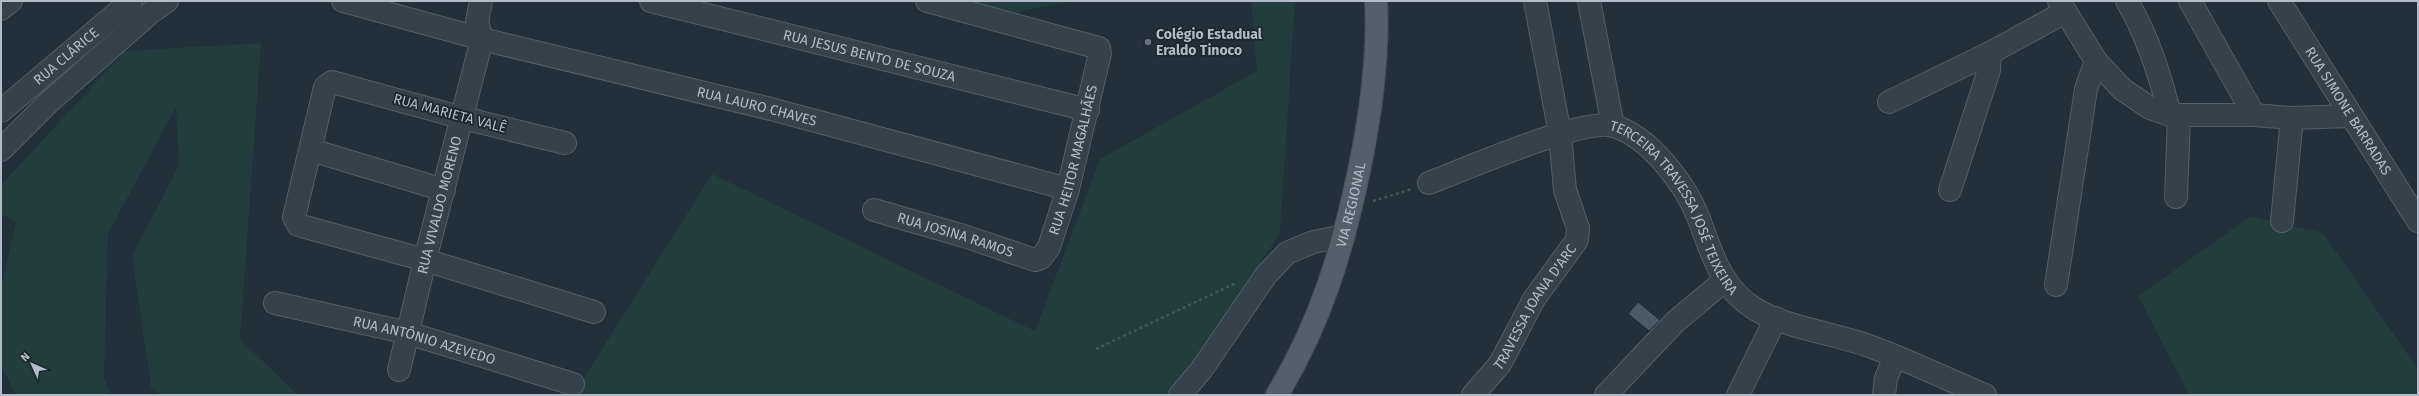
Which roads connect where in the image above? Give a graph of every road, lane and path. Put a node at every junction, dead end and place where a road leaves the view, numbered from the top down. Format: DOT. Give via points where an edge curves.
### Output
graph roads {
  1 [pos="11,1"];
  2 [pos="131,1"];
  3 [pos="168,1"];
  4 [pos="344,1"];
  5 [pos="481,1"];
  6 [pos="651,1"];
  7 [pos="927,1"];
  8 [pos="1376,1"];
  9 [pos="1535,1"];
  10 [pos="1589,1"];
  11 [pos="2128,1"];
  12 [pos="2190,1"];
  13 [pos="2279,1"];
  14 [pos="2062,6"];
  15 [pos="1,9"];
  16 [pos="482,40"];
  17 [pos="1990,53"];
  18 [pos="2096,62"];
  19 [pos="1890,102"];
  20 [pos="1088,110"];
  21 [pos="1,111"];
  22 [pos="2174,115"];
  23 [pos="2254,115"];
  24 [pos="2350,116"];
  25 [pos="463,118"];
  26 [pos="2292,118"];
  27 [pos="1612,126"];
  28 [pos="1560,134"];
  29 [pos="565,143"];
  30 [pos="1,150"];
  31 [pos="310,150"];
  32 [pos="1429,183"];
  33 [pos="1068,189"];
  34 [pos="444,190"];
  35 [pos="1950,190"];
  36 [pos="2176,197"];
  37 [pos="1352,208"];
  38 [pos="874,210"];
  39 [pos="2282,221"];
  40 [pos="2418,221"];
  41 [pos="1344,236"];
  42 [pos="425,260"];
  43 [pos="1035,260"];
  44 [pos="1240,281"];
  45 [pos="1724,281"];
  46 [pos="2056,285"];
  47 [pos="275,303"];
  48 [pos="594,312"];
  49 [pos="1776,318"];
  50 [pos="408,333"];
  51 [pos="1096,350"];
  52 [pos="1895,357"];
  53 [pos="400,370"];
  54 [pos="573,384"];
  55 [pos="1180,395"];
  56 [pos="1277,395"];
  57 [pos="1472,395"];
  58 [pos="1606,395"];
  59 [pos="1738,395"];
  60 [pos="1884,395"];
  61 [pos="1985,395"];
  1 -- 15 [label="street"];
  2 -- 21 [label="street, RUA CLÁRICE"];
  3 -- 30 [label="street" via="150,13 48,103"];
  4 -- 16 [label="street, RUA LAURO CHAVES"];
  5 -- 16 [label="street" via="477,22"];
  6 -- 20 [label="street, RUA JESUS BENTO DE SOUZA"];
  7 -- 20 [label="street, RUA HEITOR MAGALHÃES" via="1097,46 1100,53"];
  8 -- 37 [label="main road, VIA REGIONAL" via="1374,67 1368,124"];
  9 -- 28 [label="street, TRAVESSA JOANA D'ARC"];
  10 -- 27 [label="street"];
  11 -- 22 [label="street" via="2152,51"];
  12 -- 23 [label="street"];
  13 -- 24 [label="street, RUA SIMONE BARRADAS"];
  14 -- 17 [label="street"];
  14 -- 18 [label="street"];
  16 -- 25 [label="street, RUA VIVALDO MORENO"];
  16 -- 33 [label="street, RUA LAURO CHAVES" via="771,109"];
  17 -- 19 [label="street"];
  17 -- 35 [label="street" via="1989,70"];
  18 -- 22 [label="street" via="2122,90 2150,108"];
  18 -- 46 [label="street" via="2086,89"];
  20 -- 33 [label="street, RUA HEITOR MAGALHÃES"];
  22 -- 23 [label="street"];
  22 -- 36 [label="street"];
  23 -- 26 [label="street"];
  24 -- 26 [label="street"];
  24 -- 40 [label="street, RUA SIMONE BARRADAS"];
  25 -- 29 [label="street, RUA MARIETA VALÊ"];
  25 -- 31 [label="street, RUA MARIETA VALÊ" via="336,82 325,87"];
  25 -- 34 [label="street, RUA VIVALDO MORENO"];
  26 -- 39 [label="street"];
  27 -- 28 [label="street, TERCEIRA TRAVESSA JOSÉ TEIXEIRA"];
  27 -- 45 [label="street, TERCEIRA TRAVESSA JOSÉ TEIXEIRA" via="1636,137 1658,157 1691,200"];
  28 -- 32 [label="street, TERCEIRA TRAVESSA JOSÉ TEIXEIRA"];
  28 -- 57 [label="street, TRAVESSA JOANA D'ARC" via="1565,190 1577,220 1577,240 1534,299 1500,364"];
  31 -- 34 [label="street"];
  31 -- 42 [label="street" via="294,217 298,225"];
  32 -- 37 [label="path"];
  33 -- 43 [label="street, RUA HEITOR MAGALHÃES" via="1049,247 1042,258"];
  34 -- 42 [label="street, RUA VIVALDO MORENO"];
  37 -- 41 [label="main road, VIA REGIONAL"];
  38 -- 43 [label="street, RUA JOSINA RAMOS"];
  41 -- 55 [label="street" via="1313,242 1287,253 1266,275 1202,369"];
  41 -- 56 [label="main road, VIA REGIONAL" via="1333,278 1293,368"];
  42 -- 48 [label="street"];
  42 -- 50 [label="street, RUA VIVALDO MORENO"];
  44 -- 51 [label="path"];
  45 -- 49 [label="street, TERCEIRA TRAVESSA JOSÉ TEIXEIRA" via="1755,309"];
  45 -- 58 [label="street" via="1675,322"];
  47 -- 50 [label="street, RUA ANTÔNIO AZEVEDO"];
  49 -- 52 [label="street, TERCEIRA TRAVESSA JOSÉ TEIXEIRA" via="1869,346"];
  49 -- 59 [label="street"];
  50 -- 53 [label="street, RUA VIVALDO MORENO"];
  50 -- 54 [label="street, RUA ANTÔNIO AZEVEDO"];
  52 -- 60 [label="street" via="1886,378"];
  52 -- 61 [label="street, TERCEIRA TRAVESSA JOSÉ TEIXEIRA"];
}
